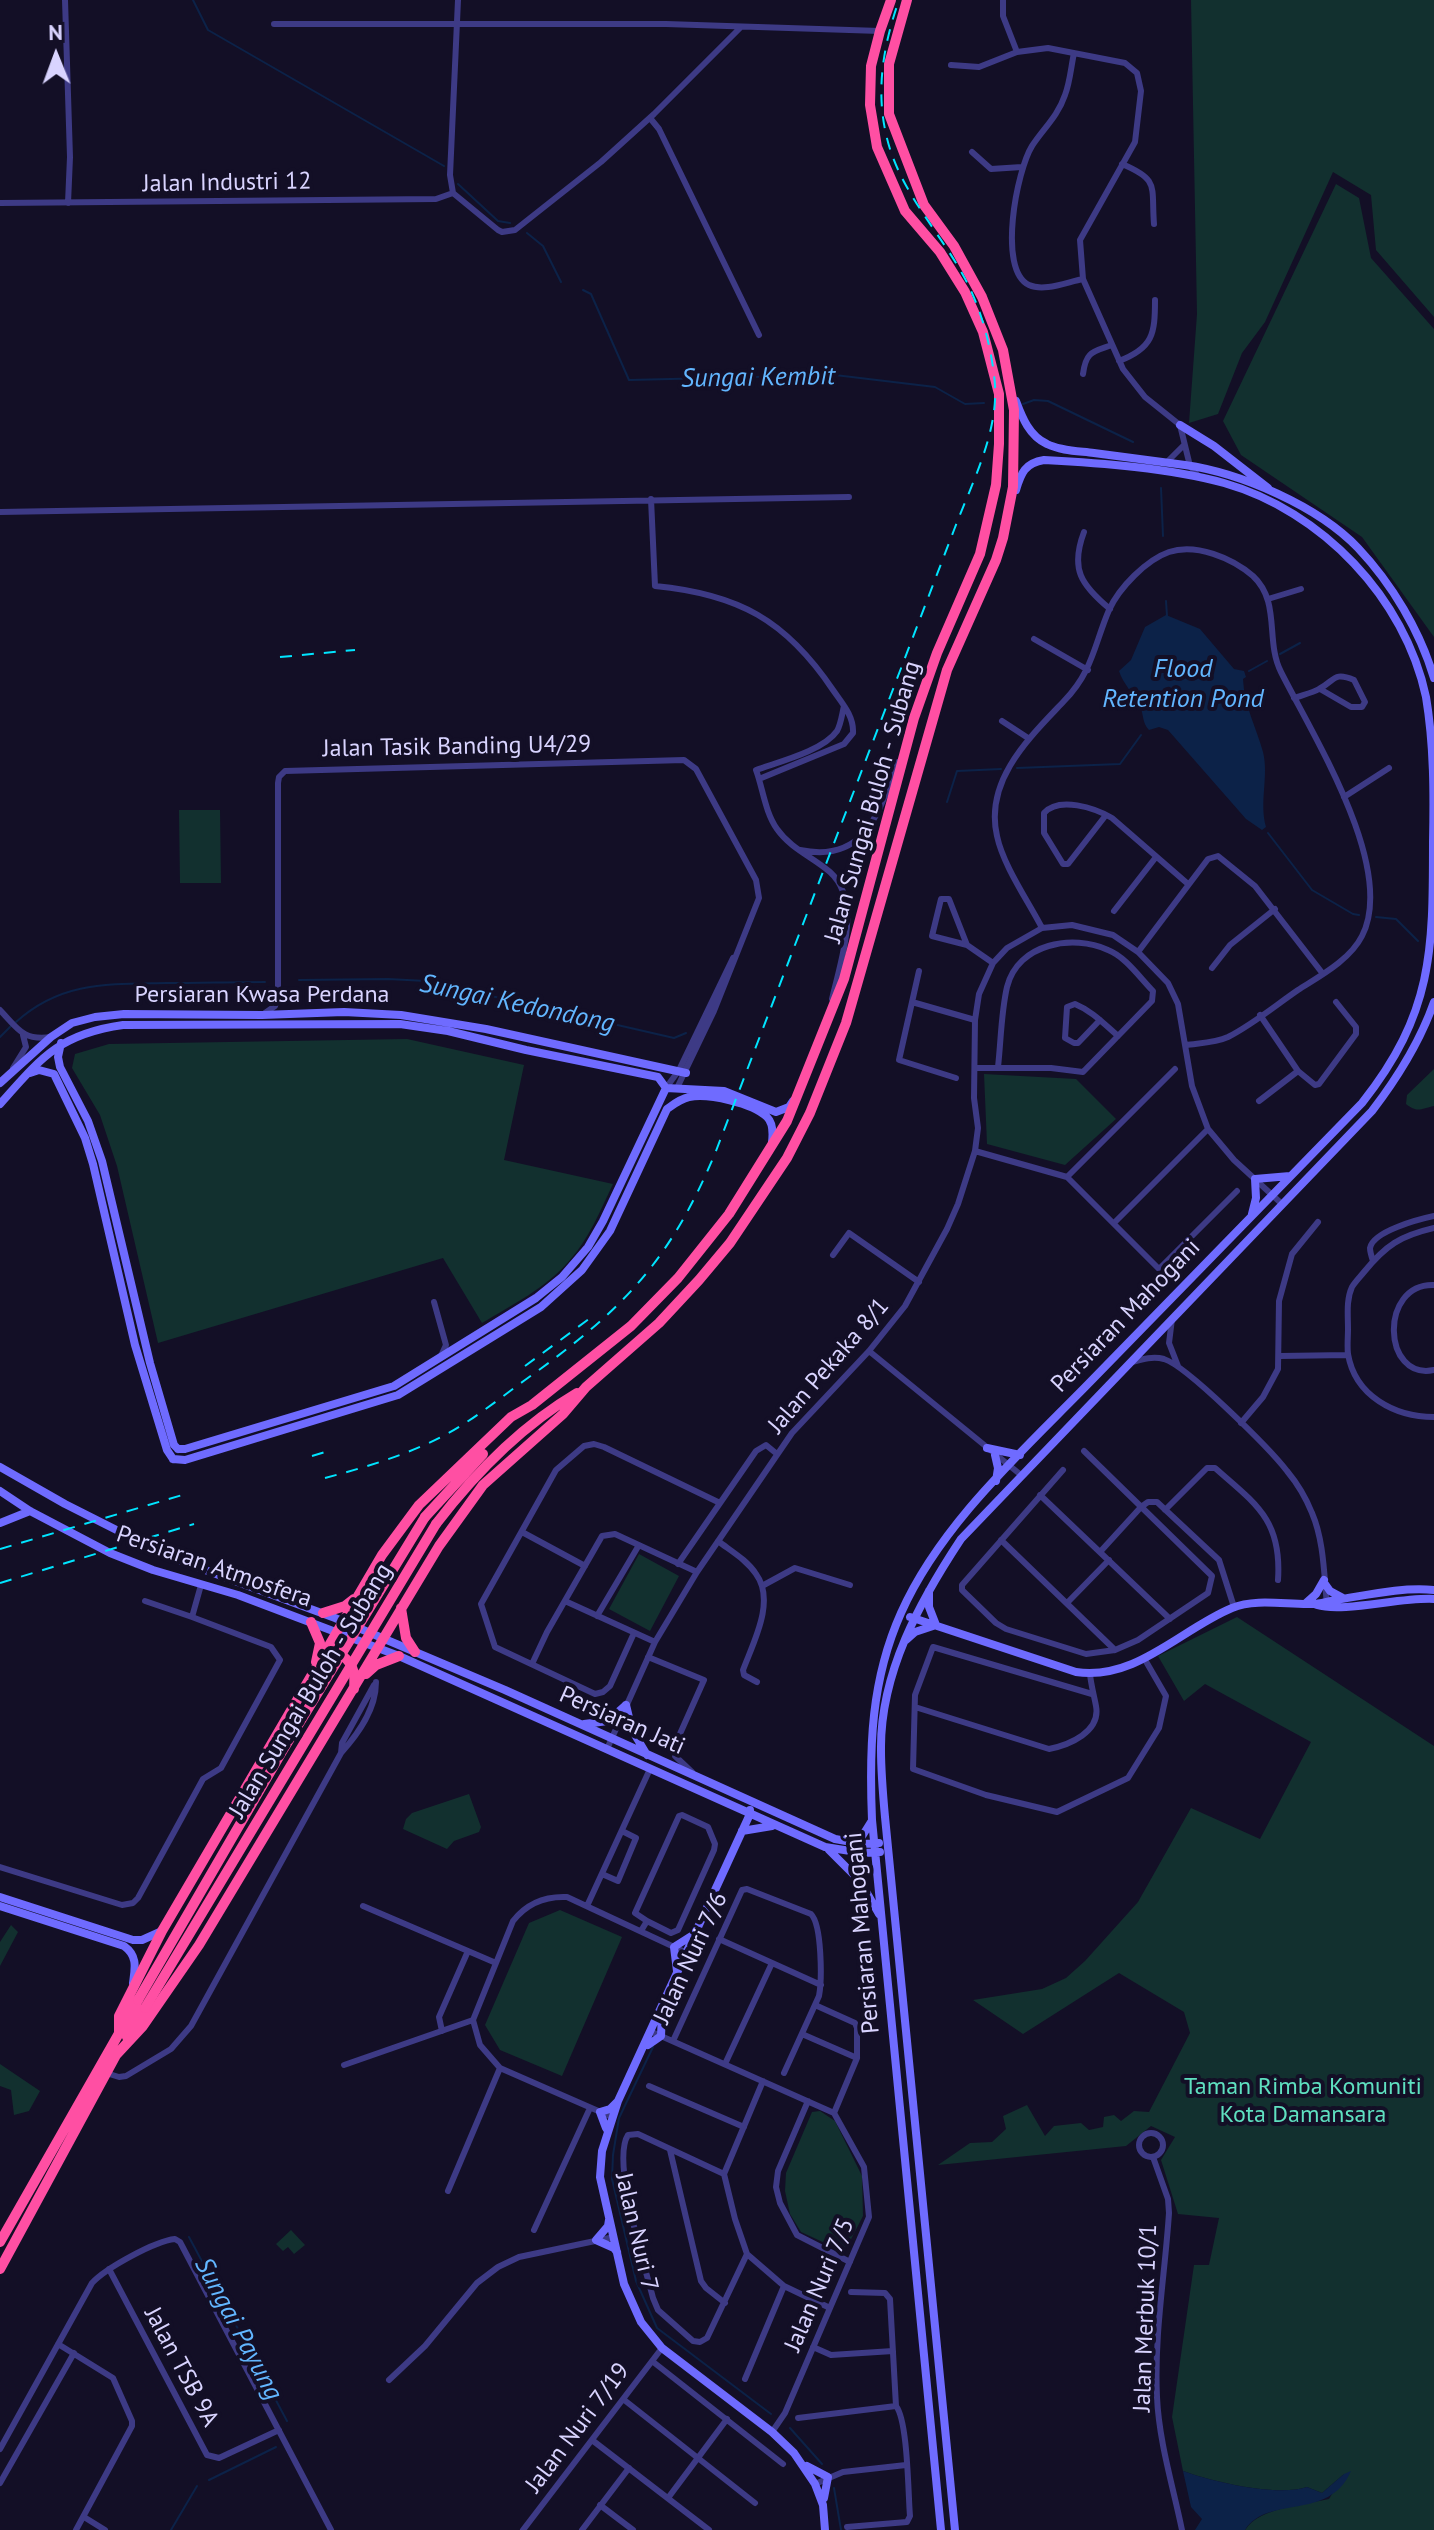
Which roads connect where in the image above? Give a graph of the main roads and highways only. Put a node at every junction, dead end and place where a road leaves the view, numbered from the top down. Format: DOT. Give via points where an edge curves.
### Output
graph roads {
  1 [pos="891,0"];
  2 [pos="907,0"];
  3 [pos="1014,396"];
  4 [pos="1180,425"];
  5 [pos="1274,493"];
  6 [pos="1010,510"];
  7 [pos="1434,678"];
  8 [pos="1434,776"];
  9 [pos="1434,917"];
  10 [pos="1434,1002"];
  11 [pos="61,1043"];
  12 [pos="682,1071"];
  13 [pos="27,1074"];
  14 [pos="0,1083"];
  15 [pos="666,1088"];
  16 [pos="677,1088"];
  17 [pos="802,1088"];
  18 [pos="692,1097"];
  19 [pos="0,1104"];
  20 [pos="667,1109"];
  21 [pos="770,1150"];
  22 [pos="1290,1176"];
  23 [pos="1251,1216"];
  24 [pos="140,1343"];
  25 [pos="586,1387"];
  26 [pos="532,1405"];
  27 [pos="987,1448"];
  28 [pos="178,1449"];
  29 [pos="995,1455"];
  30 [pos="1020,1455"];
  31 [pos="173,1459"];
  32 [pos="0,1467"];
  33 [pos="995,1482"];
  34 [pos="0,1491"];
  35 [pos="30,1511"];
  36 [pos="0,1523"];
  37 [pos="928,1590"];
  38 [pos="1434,1590"];
  39 [pos="359,1593"];
  40 [pos="1345,1598"];
  41 [pos="1434,1599"];
  42 [pos="1305,1604"];
  43 [pos="1327,1605"];
  44 [pos="401,1606"];
  45 [pos="323,1613"];
  46 [pos="901,1613"];
  47 [pos="914,1618"];
  48 [pos="343,1621"];
  49 [pos="311,1622"];
  50 [pos="936,1625"];
  51 [pos="337,1632"];
  52 [pos="905,1641"];
  53 [pos="380,1643"];
  54 [pos="415,1652"];
  55 [pos="323,1656"];
  56 [pos="399,1656"];
  57 [pos="314,1671"];
  58 [pos="361,1677"];
  59 [pos="354,1690"];
  60 [pos="579,1724"];
  61 [pos="647,1755"];
  62 [pos="744,1798"];
  63 [pos="732,1805"];
  64 [pos="750,1814"];
  65 [pos="872,1820"];
  66 [pos="777,1826"];
  67 [pos="742,1831"];
  68 [pos="850,1843"];
  69 [pos="825,1847"];
  70 [pos="888,1847"];
  71 [pos="875,1848"];
  72 [pos="0,1897"];
  73 [pos="0,1906"];
  74 [pos="881,1919"];
  75 [pos="162,1931"];
  76 [pos="696,1932"];
  77 [pos="677,1975"];
  78 [pos="133,1988"];
  79 [pos="141,2004"];
  80 [pos="119,2033"];
  81 [pos="116,2055"];
  82 [pos="618,2101"];
  83 [pos="607,2133"];
  84 [pos="610,2219"];
  85 [pos="0,2242"];
  86 [pos="10,2250"];
  87 [pos="617,2253"];
  88 [pos="0,2260"];
  89 [pos="0,2269"];
  90 [pos="803,2463"];
  91 [pos="823,2505"];
  92 [pos="824,2528"];
  93 [pos="941,2530"];
  94 [pos="955,2530"];
  1 -- 17 [label="highway, Jalan Sungai Buloh - Subang" via="871,66 877,147 905,211 940,252 983,332 999,394 996,485 980,554 914,718 844,979"];
  2 -- 3 [label="highway, Jalan Sungai Buloh - Subang" via="889,64 889,114 924,205 982,297"];
  3 -- 5 [label="main road" via="1030,431 1049,445 1190,466"];
  3 -- 6 [label="highway, Jalan Sungai Buloh - Subang"];
  4 -- 5 [label="main road"];
  5 -- 7 [label="main road" via="1357,546 1411,622"];
  6 -- 8 [label="main road, Persiaran Mahogani" via="1026,467 1044,460 1200,477 1254,494 1297,518 1348,557 1401,628 1419,670"];
  6 -- 25 [label="highway, Jalan Sungai Buloh - Subang" via="996,560 947,670 846,1023 810,1113 730,1243 659,1323"];
  8 -- 9 [label="main road, Persiaran Mahogani"];
  9 -- 22 [label="main road, Persiaran Mahogani" via="1420,999 1384,1075"];
  10 -- 37 [label="main road, Persiaran Mahogani" via="1420,1039 1372,1111 961,1539"];
  11 -- 13 [label="main road, Persiaran Kwasa Perdana"];
  11 -- 15 [label="main road, Persiaran Kwasa Perdana" via="123,1025 400,1024 658,1077"];
  11 -- 24 [label="main road" via="60,1067 102,1161"];
  12 -- 14 [label="main road, Persiaran Kwasa Perdana" via="446,1021 358,1013 110,1015 72,1023"];
  13 -- 19 [label="main road, Persiaran Kwasa Perdana"];
  13 -- 24 [label="main road" via="54,1074 85,1138"];
  15 -- 16 [label="main road"];
  15 -- 28 [label="main road" via="603,1221 577,1262 536,1298 385,1389"];
  16 -- 17 [label="main road" via="724,1091 776,1112 789,1107"];
  16 -- 18 [label="main road"];
  16 -- 20 [label="main road"];
  17 -- 21 [label="highway, Jalan Sungai Buloh - Subang"];
  18 -- 20 [label="main road"];
  18 -- 21 [label="main road" via="723,1098 767,1117 773,1135"];
  20 -- 31 [label="main road" via="610,1231 582,1270 541,1307 398,1395 185,1460"];
  21 -- 26 [label="highway, Jalan Sungai Buloh - Subang" via="729,1214 678,1278 631,1326"];
  22 -- 23 [label="main road, Persiaran Mahogani"];
  22 -- 23 [label="main road" via="1255,1179"];
  23 -- 30 [label="main road, Persiaran Mahogani"];
  24 -- 28 [label="main road"];
  24 -- 31 [label="main road"];
  25 -- 44 [label="highway, Jalan Sungai Buloh - Subang" via="483,1485"];
  25 -- 79 [label="highway, Jalan Sungai Buloh - Subang, bridge" via="549,1409 493,1457 436,1524"];
  26 -- 39 [label="highway, Jalan Sungai Buloh - Subang" via="511,1417 419,1505"];
  26 -- 79 [label="highway, Jalan Sungai Buloh - Subang, bridge" via="425,1517 283,1750"];
  27 -- 30 [label="main road"];
  28 -- 31 [label="main road"];
  29 -- 33 [label="main road"];
  30 -- 33 [label="main road, Persiaran Mahogani"];
  32 -- 45 [label="main road, Persiaran Atmosfera" via="170,1557"];
  33 -- 46 [label="main road, Persiaran Mahogani" via="950,1532"];
  34 -- 35 [label="main road, Persiaran Atmosfera"];
  35 -- 36 [label="main road"];
  35 -- 49 [label="main road, Persiaran Atmosfera" via="110,1553"];
  37 -- 47 [label="main road, Persiaran Mahogani"];
  37 -- 50 [label="main road"];
  38 -- 40 [label="main road"];
  39 -- 44 [label="highway" via="374,1610"];
  39 -- 45 [label="highway" via="345,1606"];
  39 -- 48 [label="highway, Jalan Sungai Buloh - Subang"];
  40 -- 42 [label="main road" via="1324,1582"];
  40 -- 43 [label="main road"];
  41 -- 43 [label="main road"];
  42 -- 43 [label="main road"];
  42 -- 50 [label="main road" via="1234,1607 1144,1658 1118,1670 1090,1674"];
  44 -- 53 [label="highway, Jalan Sungai Buloh - Subang"];
  44 -- 54 [label="highway" via="406,1638"];
  45 -- 48 [label="main road, Persiaran Atmosfera"];
  46 -- 47 [label="main road"];
  46 -- 65 [label="main road, Persiaran Mahogani" via="873,1702"];
  47 -- 50 [label="main road"];
  47 -- 52 [label="main road, Persiaran Mahogani"];
  48 -- 51 [label="highway, Jalan Sungai Buloh - Subang"];
  48 -- 53 [label="main road, Persiaran Jati"];
  49 -- 51 [label="main road, Persiaran Atmosfera"];
  49 -- 57 [label="highway" via="320,1643"];
  50 -- 52 [label="main road"];
  51 -- 53 [label="main road, Persiaran Atmosfera"];
  51 -- 55 [label="highway, Jalan Sungai Buloh - Subang"];
  52 -- 70 [label="main road, Persiaran Mahogani" via="882,1726"];
  53 -- 54 [label="main road, Persiaran Jati"];
  53 -- 56 [label="main road, Persiaran Jati"];
  53 -- 58 [label="highway, Jalan Sungai Buloh - Subang"];
  54 -- 60 [label="main road, Persiaran Jati"];
  55 -- 57 [label="highway, Jalan Sungai Buloh - Subang"];
  55 -- 59 [label="highway" via="350,1661"];
  56 -- 58 [label="highway, Jalan Sungai Buloh - Subang"];
  56 -- 63 [label="main road, Persiaran Jati"];
  57 -- 75 [label="highway, Jalan Sungai Buloh - Subang"];
  58 -- 59 [label="highway, Jalan Sungai Buloh - Subang"];
  59 -- 81 [label="highway, Jalan Sungai Buloh - Subang" via="199,1945 143,2026"];
  60 -- 61 [label="main road, Persiaran Jati"];
  60 -- 61 [label="main road" via="602,1724 626,1705 632,1730"];
  61 -- 62 [label="main road, Persiaran Jati"];
  62 -- 64 [label="main road"];
  62 -- 68 [label="main road, Persiaran Jati"];
  63 -- 64 [label="main road, Persiaran Jati"];
  63 -- 67 [label="main road"];
  64 -- 66 [label="main road, Persiaran Jati"];
  64 -- 67 [label="main road"];
  65 -- 68 [label="main road" via="865,1834"];
  65 -- 71 [label="main road, Persiaran Mahogani"];
  66 -- 67 [label="main road"];
  66 -- 69 [label="main road, Persiaran Jati"];
  67 -- 76 [label="main road"];
  68 -- 71 [label="main road, Persiaran Jati"];
  69 -- 71 [label="main road, Persiaran Jati"];
  69 -- 74 [label="main road" via="860,1881"];
  70 -- 71 [label="main road, Persiaran Jati"];
  70 -- 94 [label="main road, Persiaran Mahogani"];
  71 -- 74 [label="main road, Persiaran Mahogani"];
  72 -- 75 [label="main road" via="133,1940"];
  73 -- 78 [label="main road" via="124,1946 135,1962"];
  74 -- 93 [label="main road, Persiaran Mahogani"];
  75 -- 78 [label="highway, Jalan Sungai Buloh - Subang"];
  76 -- 77 [label="main road"];
  76 -- 77 [label="main road" via="674,1947"];
  77 -- 82 [label="main road, Jalan Nuri 7" via="656,2034"];
  78 -- 80 [label="highway, Jalan Sungai Buloh - Subang" via="119,2016"];
  79 -- 80 [label="highway, Jalan Sungai Buloh - Subang"];
  79 -- 81 [label="highway, Jalan Sungai Buloh - Subang"];
  80 -- 85 [label="highway, Jalan Sungai Buloh - Subang"];
  81 -- 86 [label="highway, Jalan Sungai Buloh - Subang"];
  82 -- 83 [label="main road, Jalan Nuri 7"];
  82 -- 83 [label="main road" via="600,2112"];
  83 -- 84 [label="main road, Jalan Nuri 7" via="600,2177"];
  84 -- 87 [label="main road, Jalan Nuri 7"];
  84 -- 87 [label="main road" via="596,2240"];
  86 -- 88 [label="highway"];
  86 -- 89 [label="highway, Jalan Sungai Buloh - Subang"];
  87 -- 90 [label="main road, Jalan Nuri 7" via="633,2306 662,2348 772,2432"];
  90 -- 91 [label="main road, Jalan Nuri 7"];
  90 -- 91 [label="main road" via="828,2477"];
  91 -- 92 [label="main road, Jalan Nuri 7"];
}
